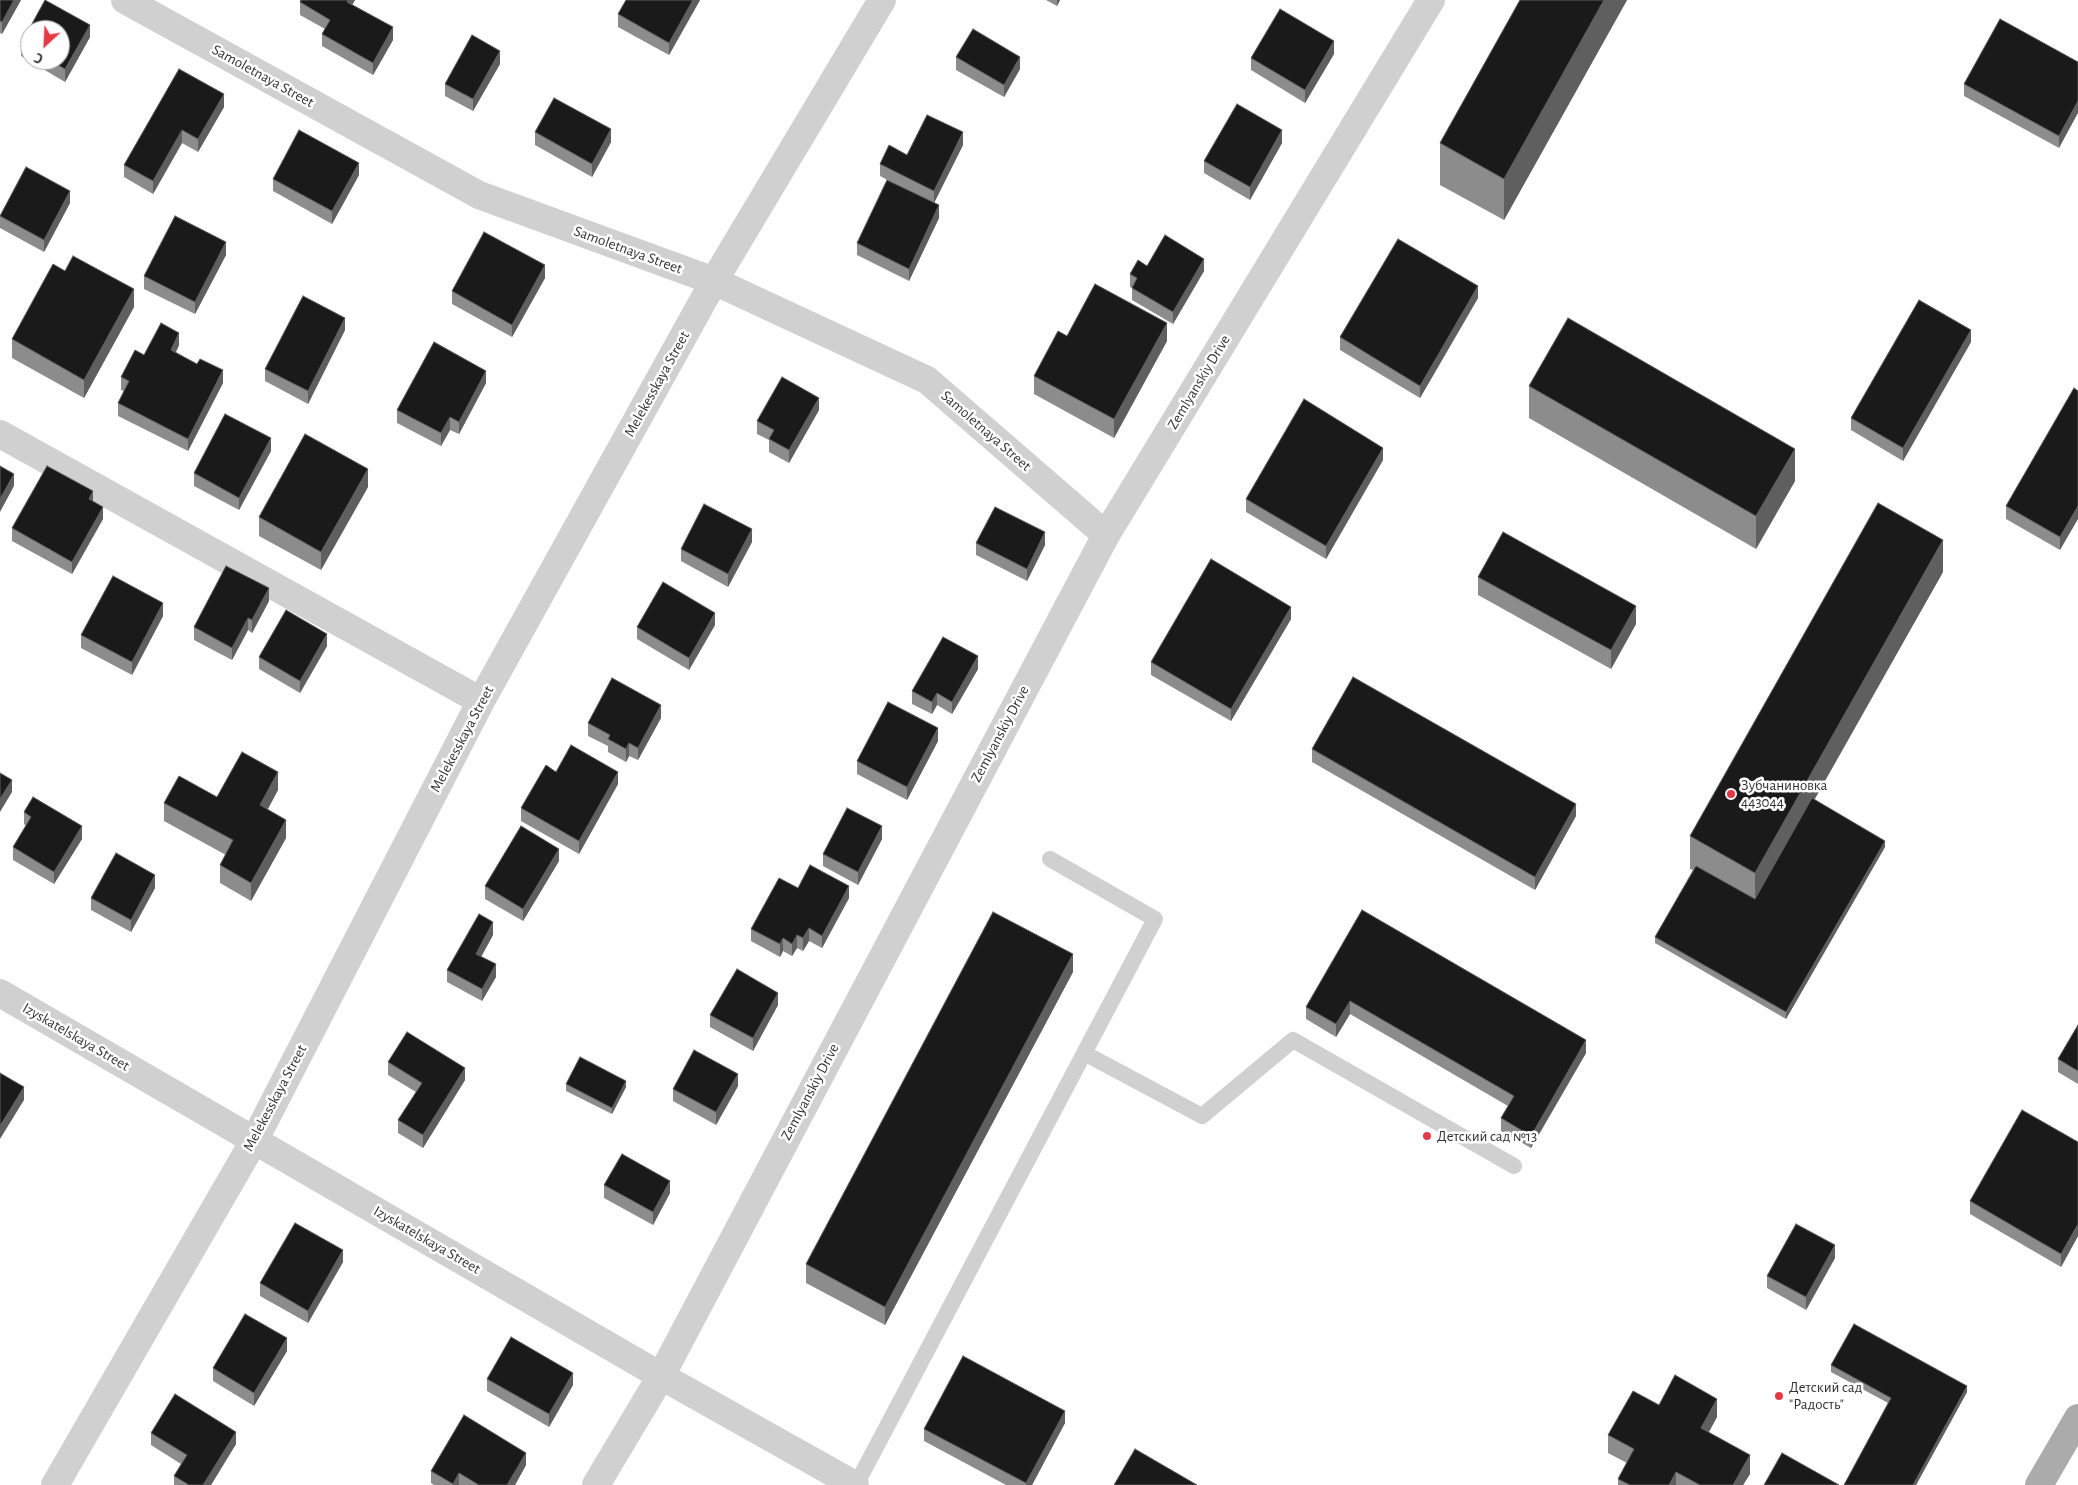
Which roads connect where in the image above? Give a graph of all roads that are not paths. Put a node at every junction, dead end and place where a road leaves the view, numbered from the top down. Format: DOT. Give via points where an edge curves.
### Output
graph roads {
  1 [pos="125,0"];
  2 [pos="882,0"];
  3 [pos="1431,0"];
  4 [pos="714,281"];
  5 [pos="0,434"];
  6 [pos="1106,535"];
  7 [pos="481,700"];
  8 [pos="1050,859"];
  9 [pos="0,993"];
  10 [pos="1084,1054"];
  11 [pos="255,1139"];
  12 [pos="1514,1166"];
  13 [pos="661,1376"];
  14 [pos="2078,1418"];
  15 [pos="55,1485"];
  16 [pos="596,1485"];
  17 [pos="855,1485"];
  18 [pos="2039,1485"];
  1 -- 4 [label="street, Samoletnaya Street" via="479,196"];
  2 -- 4 [label="street, Melekesskaya Street"];
  3 -- 6 [label="street, Zemlyanskiy Drive"];
  4 -- 6 [label="street, Samoletnaya Street" via="927,380"];
  4 -- 7 [label="street, Melekesskaya Street"];
  5 -- 7 [label="street"];
  6 -- 13 [label="street, Zemlyanskiy Drive"];
  7 -- 11 [label="street, Melekesskaya Street"];
  8 -- 10 [label="lane" via="1155,919"];
  9 -- 11 [label="street, Izyskatelskaya Street"];
  10 -- 12 [label="lane" via="1202,1116 1293,1040"];
  10 -- 17 [label="lane"];
  11 -- 13 [label="street, Izyskatelskaya Street"];
  11 -- 15 [label="street, Melekesskaya Street"];
  13 -- 16 [label="street, Zemlyanskiy Drive"];
  13 -- 17 [label="street, Izyskatelskaya Street"];
  14 -- 18 [label="main road"];
}
